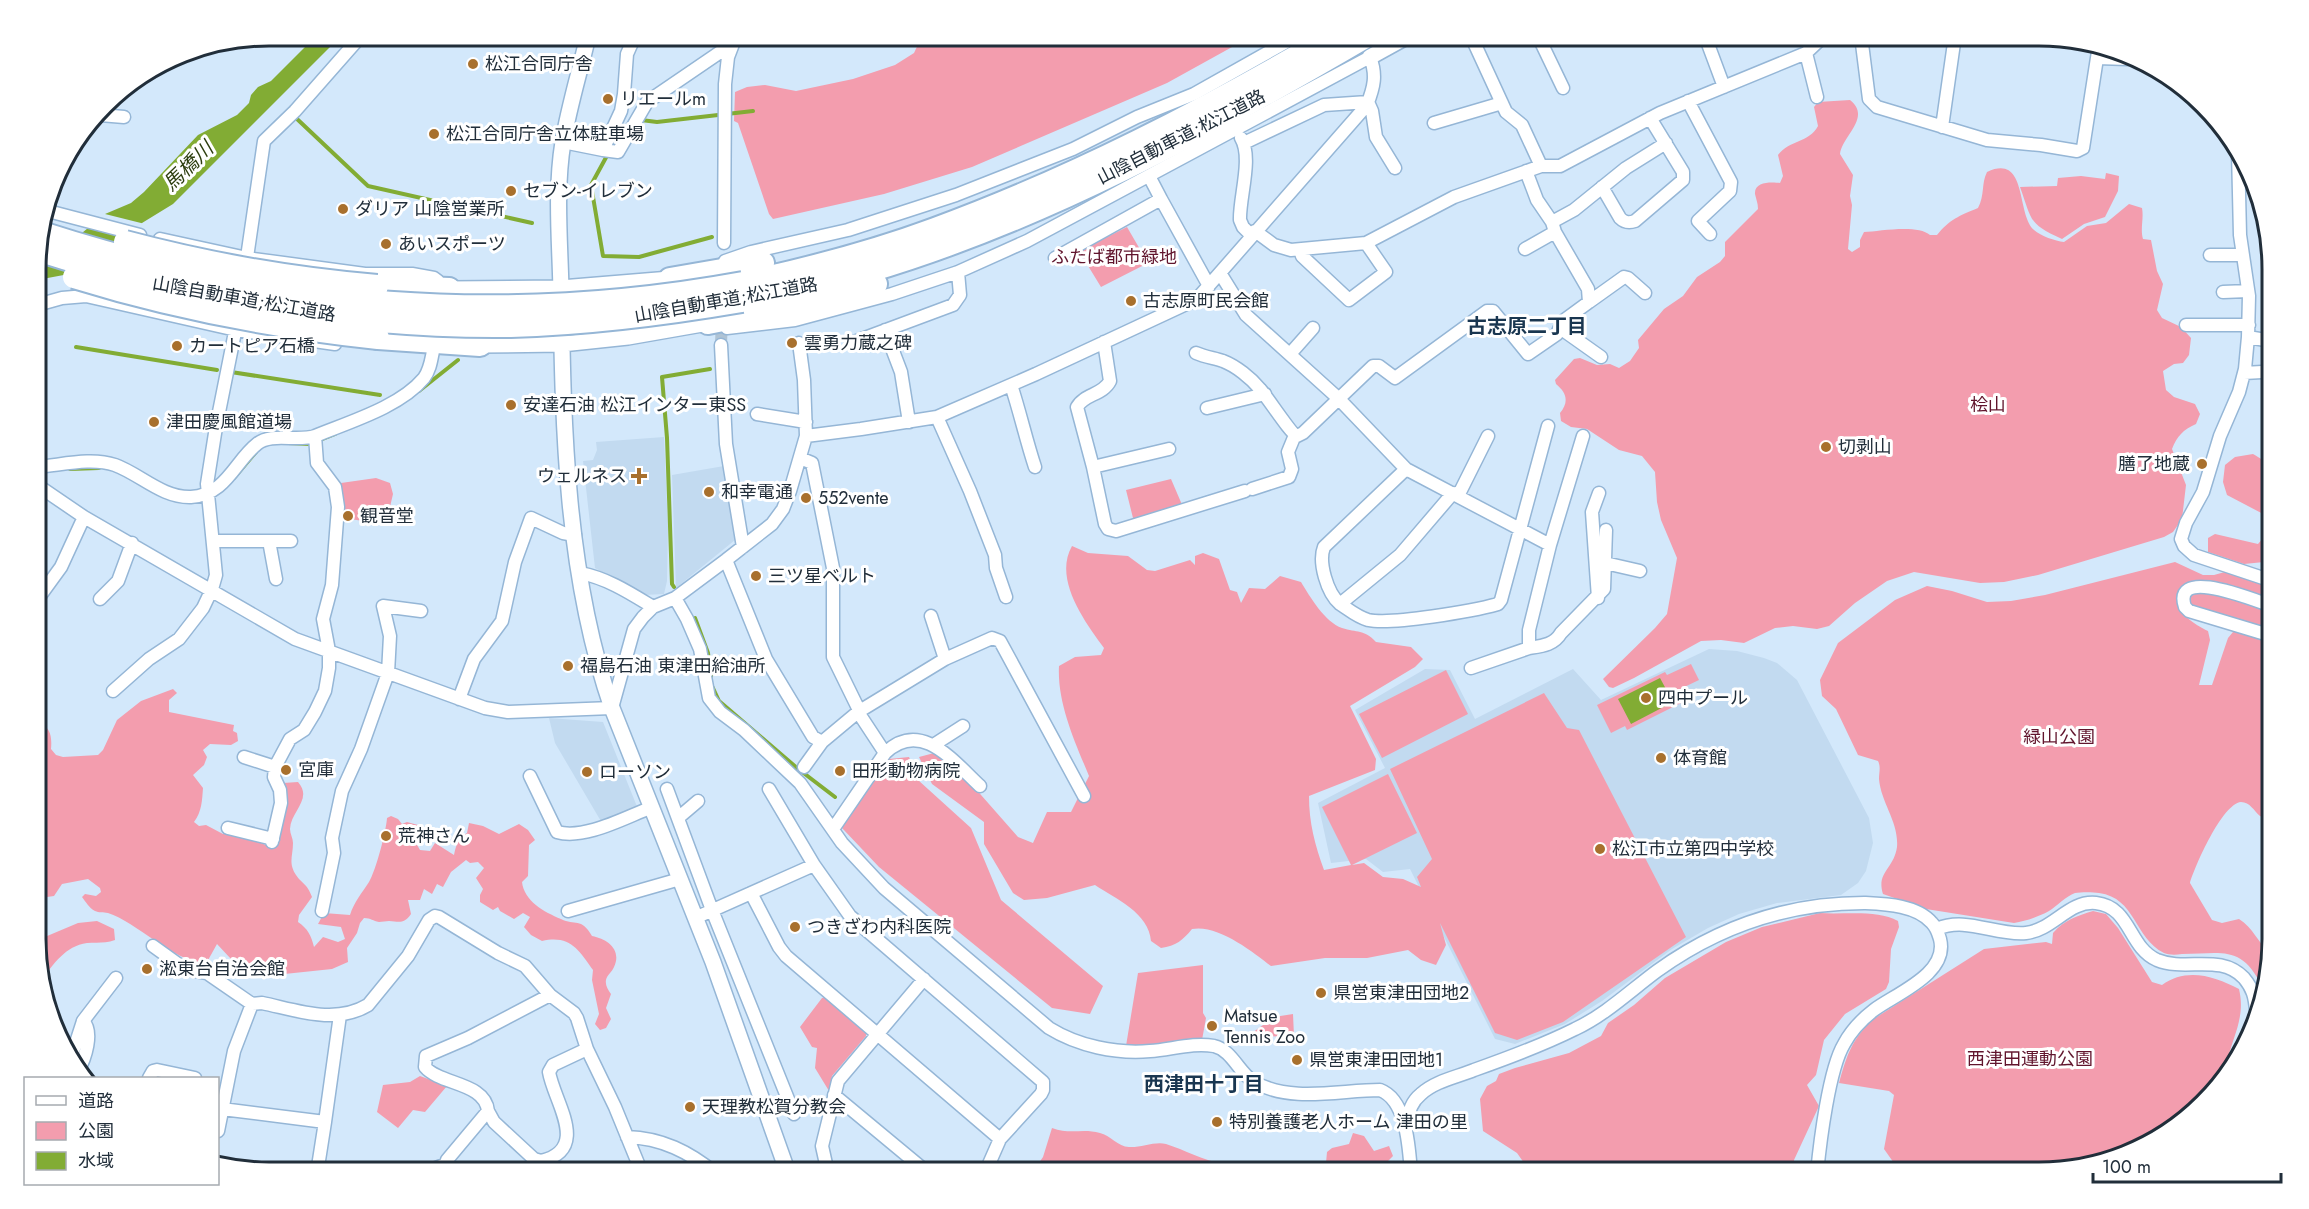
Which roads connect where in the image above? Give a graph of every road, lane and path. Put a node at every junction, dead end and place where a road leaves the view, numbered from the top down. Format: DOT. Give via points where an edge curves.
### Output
graph roads {
  1 [pos="352,46"];
  2 [pos="586,46"];
  3 [pos="631,46"];
  4 [pos="726,46"];
  5 [pos="733,46"];
  6 [pos="1279,46"];
  7 [pos="1314,46"];
  8 [pos="1476,46"];
  9 [pos="1544,46"];
  10 [pos="1709,46"];
  11 [pos="1813,46"];
  12 [pos="1862,46"];
  13 [pos="1954,46"];
  14 [pos="1369,47"];
  15 [pos="1806,52"];
  16 [pos="2097,54"];
  17 [pos="1724,87"];
  18 [pos="1563,88"];
  19 [pos="1817,97"];
  20 [pos="1688,101"];
  21 [pos="1368,102"];
  22 [pos="1502,104"];
  23 [pos="109,116"];
  24 [pos="124,117"];
  25 [pos="1650,118"];
  26 [pos="1182,119"];
  27 [pos="1434,123"];
  28 [pos="1942,127"];
  29 [pos="1236,130"];
  30 [pos="563,142"];
  31 [pos="1244,143"];
  32 [pos="1666,143"];
  33 [pos="607,152"];
  34 [pos="1541,166"];
  35 [pos="1395,168"];
  36 [pos="2238,169"];
  37 [pos="1526,171"];
  38 [pos="1108,176"];
  39 [pos="1149,177"];
  40 [pos="1602,187"];
  41 [pos="1161,199"];
  42 [pos="54,213"];
  43 [pos="52,223"];
  44 [pos="1554,227"];
  45 [pos="1254,233"];
  46 [pos="1710,234"];
  47 [pos="49,235"];
  48 [pos="724,243"];
  49 [pos="1366,243"];
  50 [pos="1525,249"];
  51 [pos="1300,250"];
  52 [pos="47,253"];
  53 [pos="2210,255"];
  54 [pos="2243,255"];
  55 [pos="247,258"];
  56 [pos="1055,258"];
  57 [pos="46,268"];
  58 [pos="957,272"];
  59 [pos="1220,273"];
  60 [pos="670,279"];
  61 [pos="1209,286"];
  62 [pos="736,287"];
  63 [pos="449,288"];
  64 [pos="561,288"];
  65 [pos="2248,291"];
  66 [pos="2223,292"];
  67 [pos="1645,293"];
  68 [pos="46,302"];
  69 [pos="1589,303"];
  70 [pos="715,318"];
  71 [pos="2186,326"];
  72 [pos="1313,328"];
  73 [pos="1560,328"];
  74 [pos="236,330"];
  75 [pos="885,330"];
  76 [pos="2249,331"];
  77 [pos="2262,337"];
  78 [pos="1104,342"];
  79 [pos="799,343"];
  80 [pos="851,343"];
  81 [pos="562,344"];
  82 [pos="480,345"];
  83 [pos="721,345"];
  84 [pos="432,351"];
  85 [pos="1196,353"];
  86 [pos="1290,354"];
  87 [pos="1601,357"];
  88 [pos="2262,372"];
  89 [pos="2244,373"];
  90 [pos="1011,385"];
  91 [pos="1264,394"];
  92 [pos="1338,398"];
  93 [pos="1207,408"];
  94 [pos="757,414"];
  95 [pos="937,417"];
  96 [pos="806,422"];
  97 [pos="909,422"];
  98 [pos="1548,426"];
  99 [pos="1295,435"];
  100 [pos="806,436"];
  101 [pos="1488,436"];
  102 [pos="1583,436"];
  103 [pos="315,440"];
  104 [pos="1169,449"];
  105 [pos="800,458"];
  106 [pos="46,466"];
  107 [pos="1035,467"];
  108 [pos="1093,467"];
  109 [pos="1406,469"];
  110 [pos="46,491"];
  111 [pos="1599,493"];
  112 [pos="1456,494"];
  113 [pos="208,498"];
  114 [pos="84,517"];
  115 [pos="1521,529"];
  116 [pos="1606,530"];
  117 [pos="574,535"];
  118 [pos="213,541"];
  119 [pos="269,541"];
  120 [pos="291,541"];
  121 [pos="132,543"];
  122 [pos="1550,545"];
  123 [pos="743,547"];
  124 [pos="726,560"];
  125 [pos="1605,563"];
  126 [pos="1640,571"];
  127 [pos="580,573"];
  128 [pos="2262,578"];
  129 [pos="276,579"];
  130 [pos="212,589"];
  131 [pos="46,591"];
  132 [pos="1006,597"];
  133 [pos="675,598"];
  134 [pos="1598,598"];
  135 [pos="100,599"];
  136 [pos="1340,603"];
  137 [pos="2262,603"];
  138 [pos="653,608"];
  139 [pos="421,611"];
  140 [pos="931,616"];
  141 [pos="2262,633"];
  142 [pos="1529,648"];
  143 [pos="329,651"];
  144 [pos="945,659"];
  145 [pos="1471,668"];
  146 [pos="388,673"];
  147 [pos="113,691"];
  148 [pos="459,699"];
  149 [pos="612,708"];
  150 [pos="858,712"];
  151 [pos="963,726"];
  152 [pos="822,742"];
  153 [pos="935,744"];
  154 [pos="885,753"];
  155 [pos="244,758"];
  156 [pos="275,767"];
  157 [pos="804,767"];
  158 [pos="530,776"];
  159 [pos="980,786"];
  160 [pos="668,789"];
  161 [pos="770,789"];
  162 [pos="1084,796"];
  163 [pos="698,801"];
  164 [pos="651,808"];
  165 [pos="678,818"];
  166 [pos="228,828"];
  167 [pos="833,829"];
  168 [pos="814,865"];
  169 [pos="680,879"];
  170 [pos="751,893"];
  171 [pos="712,910"];
  172 [pos="322,911"];
  173 [pos="568,911"];
  174 [pos="695,918"];
  175 [pos="1937,929"];
  176 [pos="153,946"];
  177 [pos="116,978"];
  178 [pos="924,979"];
  179 [pos="550,994"];
  180 [pos="2255,998"];
  181 [pos="252,1004"];
  182 [pos="340,1015"];
  183 [pos="83,1021"];
  184 [pos="878,1033"];
  185 [pos="74,1048"];
  186 [pos="587,1049"];
  187 [pos="83,1061"];
  188 [pos="150,1077"];
  189 [pos="190,1077"];
  190 [pos="222,1085"];
  191 [pos="834,1095"];
  192 [pos="222,1109"];
  193 [pos="488,1111"];
  194 [pos="794,1114"];
  195 [pos="325,1122"];
  196 [pos="219,1126"];
  197 [pos="1406,1126"];
  198 [pos="627,1137"];
  199 [pos="1000,1139"];
  200 [pos="319,1162"];
  201 [pos="452,1162"];
  202 [pos="637,1162"];
  203 [pos="701,1162"];
  204 [pos="784,1162"];
  205 [pos="826,1162"];
  206 [pos="914,1162"];
  207 [pos="990,1162"];
  208 [pos="1410,1162"];
  209 [pos="1819,1162"];
  1 -- 55 [label="street" via="264,141"];
  2 -- 30 [label="street"];
  3 -- 33 [label="street" via="621,111"];
  4 -- 33 [label="street" via="647,102 620,150"];
  5 -- 48 [label="street" via="724,93"];
  6 -- 60 [label="street" via="1194,94 956,195 848,230 751,252"];
  7 -- 26 [label="highway, 山陰自動車道;松江道路"];
  8 -- 22 [label="street"];
  9 -- 18 [label="street"];
  10 -- 17 [label="street"];
  11 -- 15 [label="street"];
  12 -- 28 [label="street" via="1869,99 1873,104"];
  13 -- 28 [label="street"];
  14 -- 21 [label="street" via="1375,70"];
  14 -- 29 [label="street"];
  14 -- 38 [label="highway, 山陰自動車道;松江道路"];
  15 -- 17 [label="street"];
  15 -- 19 [label="street"];
  16 -- 28 [label="street" via="2084,148 2077,151 1987,140"];
  17 -- 20 [label="street"];
  20 -- 25 [label="street"];
  20 -- 46 [label="street" via="1731,182 1730,191 1698,221"];
  21 -- 31 [label="street" via="1324,105"];
  21 -- 35 [label="street" via="1376,137"];
  21 -- 45 [label="street"];
  22 -- 27 [label="street"];
  22 -- 34 [label="street" via="1522,125"];
  23 -- 24 [label="street"];
  25 -- 32 [label="street"];
  25 -- 34 [label="street" via="1560,166"];
  26 -- 60 [label="highway" via="949,210 869,236 760,264"];
  26 -- 62 [label="highway, 山陰自動車道;松江道路" via="1097,161 934,230"];
  29 -- 31 [label="street"];
  29 -- 39 [label="street"];
  30 -- 33 [label="street"];
  30 -- 64 [label="street" via="559,204"];
  31 -- 45 [label="street" via="1240,220 1243,227"];
  32 -- 40 [label="street"];
  32 -- 40 [label="street" via="1683,172 1683,180 1635,221 1623,221"];
  34 -- 37 [label="street"];
  36 -- 54 [label="street"];
  37 -- 44 [label="street"];
  37 -- 49 [label="street" via="1454,197"];
  38 -- 62 [label="highway, 山陰自動車道;松江道路" via="1018,217 866,272"];
  38 -- 70 [label="highway" via="1000,233 920,268 823,300"];
  39 -- 41 [label="street"];
  39 -- 58 [label="street"];
  40 -- 44 [label="street"];
  41 -- 56 [label="street"];
  41 -- 61 [label="street"];
  42 -- 55 [label="street"];
  43 -- 63 [label="highway, bridge" via="231,266 333,282"];
  44 -- 50 [label="street"];
  44 -- 69 [label="street" via="1588,289"];
  45 -- 51 [label="street" via="1282,249"];
  45 -- 59 [label="street"];
  47 -- 62 [label="highway, 山陰自動車道;松江道路, bridge" via="221,280 375,303 447,307 581,304"];
  49 -- 51 [label="street"];
  49 -- 51 [label="street" via="1386,272 1349,300"];
  52 -- 62 [label="highway, 山陰自動車道;松江道路, bridge" via="227,300 301,313 447,325 513,326 657,314"];
  53 -- 54 [label="street"];
  54 -- 65 [label="street"];
  55 -- 63 [label="street" via="365,274 412,274 434,278"];
  55 -- 74 [label="street"];
  57 -- 82 [label="highway, bridge" via="109,288 217,314 378,338"];
  58 -- 70 [label="street" via="795,320 734,329"];
  58 -- 75 [label="street" via="960,295 955,303"];
  59 -- 61 [label="street"];
  59 -- 86 [label="street" via="1246,315"];
  60 -- 64 [label="street"];
  61 -- 78 [label="street" via="1197,299"];
  62 -- 70 [label="street"];
  63 -- 64 [label="street"];
  64 -- 81 [label="street"];
  65 -- 66 [label="street"];
  65 -- 76 [label="street"];
  67 -- 69 [label="street" via="1624,277"];
  68 -- 74 [label="street" via="86,296"];
  69 -- 73 [label="street" via="1563,321"];
  70 -- 81 [label="street" via="628,337"];
  71 -- 76 [label="street"];
  72 -- 86 [label="street"];
  73 -- 87 [label="street"];
  73 -- 92 [label="street" via="1528,354 1493,311 1486,311 1396,377 1373,366"];
  74 -- 84 [label="street" via="366,348"];
  74 -- 113 [label="street" via="216,427"];
  75 -- 80 [label="street"];
  75 -- 97 [label="street" via="902,378"];
  76 -- 77 [label="street"];
  76 -- 89 [label="street"];
  78 -- 90 [label="street"];
  78 -- 108 [label="street" via="1110,381 1077,407"];
  79 -- 96 [label="street"];
  81 -- 82 [label="street"];
  81 -- 117 [label="street"];
  82 -- 84 [label="street"];
  83 -- 123 [label="street" via="726,444"];
  84 -- 103 [label="street" via="430,368 410,391"];
  85 -- 91 [label="street" via="1225,362"];
  86 -- 92 [label="street"];
  88 -- 89 [label="street"];
  89 -- 128 [label="street" via="2203,492 2181,539 2194,555"];
  90 -- 95 [label="street"];
  90 -- 107 [label="street"];
  91 -- 93 [label="street"];
  91 -- 99 [label="street"];
  92 -- 99 [label="street" via="1303,434"];
  92 -- 109 [label="street"];
  94 -- 96 [label="street"];
  95 -- 97 [label="street"];
  95 -- 132 [label="street" via="995,555"];
  96 -- 100 [label="street"];
  97 -- 100 [label="street"];
  98 -- 115 [label="street"];
  99 -- 108 [label="street" via="1288,452 1292,469 1289,477 1116,531 1105,524"];
  100 -- 105 [label="street"];
  101 -- 112 [label="street"];
  102 -- 122 [label="street"];
  103 -- 113 [label="street" via="274,438 257,444"];
  103 -- 143 [label="street" via="317,463 335,487 338,507 332,585 323,619"];
  104 -- 108 [label="street"];
  105 -- 123 [label="street" via="783,509 772,524"];
  105 -- 150 [label="street" via="812,463 833,568 833,657"];
  106 -- 113 [label="street" via="102,462 130,471 172,493"];
  109 -- 112 [label="street"];
  109 -- 136 [label="street" via="1324,547 1322,561 1332,595"];
  110 -- 114 [label="street"];
  111 -- 134 [label="street" via="1592,513"];
  112 -- 115 [label="street"];
  112 -- 136 [label="street" via="1400,555"];
  113 -- 118 [label="street"];
  114 -- 121 [label="street"];
  114 -- 131 [label="street"];
  115 -- 122 [label="street"];
  115 -- 136 [label="street" via="1498,604 1376,620 1359,617"];
  116 -- 125 [label="street"];
  117 -- 127 [label="street"];
  117 -- 148 [label="street" via="531,518 514,562 502,621 474,659"];
  118 -- 119 [label="street"];
  118 -- 130 [label="street" via="216,574"];
  119 -- 120 [label="street"];
  119 -- 129 [label="street"];
  121 -- 130 [label="street"];
  121 -- 135 [label="street" via="118,581"];
  122 -- 142 [label="street" via="1528,630"];
  123 -- 124 [label="street"];
  124 -- 133 [label="street"];
  124 -- 152 [label="street" via="766,659 813,737"];
  125 -- 126 [label="street"];
  125 -- 134 [label="street" via="1604,589"];
  127 -- 138 [label="street" via="614,585"];
  127 -- 149 [label="street" via="598,668"];
  130 -- 143 [label="street" via="295,639"];
  130 -- 147 [label="street" via="203,608 178,639"];
  133 -- 138 [label="street"];
  133 -- 167 [label="street" via="700,649 706,688 714,705 800,783"];
  134 -- 142 [label="street" via="1557,640"];
  137 -- 141 [label="street" via="2204,586 2193,586 2183,596 2189,611"];
  138 -- 149 [label="street" via="634,629"];
  139 -- 146 [label="street" via="383,606 390,636"];
  140 -- 144 [label="street"];
  142 -- 145 [label="street"];
  143 -- 146 [label="street"];
  143 -- 156 [label="street" via="325,691 304,730 290,739"];
  144 -- 150 [label="street"];
  144 -- 162 [label="street" via="992,639 1000,641"];
  146 -- 148 [label="street"];
  146 -- 172 [label="street" via="342,791"];
  148 -- 149 [label="street" via="508,712"];
  149 -- 164 [label="street"];
  150 -- 152 [label="street"];
  150 -- 154 [label="street"];
  151 -- 153 [label="street"];
  152 -- 157 [label="street"];
  153 -- 154 [label="street" via="904,740"];
  153 -- 159 [label="street"];
  154 -- 167 [label="street"];
  155 -- 156 [label="street"];
  156 -- 166 [label="street" via="281,803 273,841"];
  158 -- 164 [label="street" via="556,831 566,835 594,830"];
  160 -- 165 [label="street"];
  161 -- 168 [label="street"];
  163 -- 165 [label="street"];
  164 -- 169 [label="street"];
  165 -- 171 [label="street"];
  167 -- 197 [label="street" via="884,888 1064,1037 1128,1051 1216,1047 1226,1052 1251,1080 1275,1090 1385,1092"];
  168 -- 170 [label="street"];
  168 -- 178 [label="street" via="846,911"];
  169 -- 173 [label="street"];
  169 -- 174 [label="street"];
  170 -- 171 [label="street"];
  170 -- 184 [label="street" via="782,952"];
  171 -- 174 [label="street"];
  171 -- 194 [label="street"];
  174 -- 204 [label="street"];
  175 -- 180 [label="street" via="1957,924 2027,933 2076,907 2105,905 2114,908 2140,947 2155,959 2232,968 2254,992"];
  175 -- 197 [label="street" via="1921,914 1908,909 1862,903 1794,909 1738,926 1684,953 1577,1029 1430,1087 1411,1104"];
  175 -- 209 [label="street" via="1941,944 1932,971 1872,1012 1842,1047 1831,1083"];
  176 -- 181 [label="street" via="185,969 207,973"];
  177 -- 183 [label="street"];
  178 -- 184 [label="street"];
  178 -- 199 [label="street" via="1043,1082 1041,1094"];
  179 -- 182 [label="street" via="525,966 435,916 368,1005"];
  179 -- 186 [label="street" via="574,1013"];
  179 -- 193 [label="street" via="426,1056 424,1067 430,1073 452,1080 483,1098"];
  181 -- 182 [label="street"];
  181 -- 190 [label="street"];
  182 -- 195 [label="street"];
  183 -- 185 [label="street"];
  183 -- 187 [label="street" via="88,1032"];
  184 -- 191 [label="street" via="841,1077"];
  184 -- 199 [label="street"];
  186 -- 193 [label="street" via="553,1065 549,1072 565,1116 565,1147 560,1154 541,1161 534,1159 494,1122"];
  186 -- 198 [label="street"];
  188 -- 189 [label="street" via="154,1070"];
  190 -- 192 [label="street"];
  191 -- 205 [label="street" via="822,1146"];
  191 -- 206 [label="street"];
  192 -- 195 [label="street"];
  192 -- 196 [label="street"];
  193 -- 201 [label="street"];
  195 -- 200 [label="street"];
  197 -- 208 [label="street"];
  198 -- 202 [label="street"];
  198 -- 203 [label="street" via="676,1147"];
  199 -- 207 [label="street"];
}
